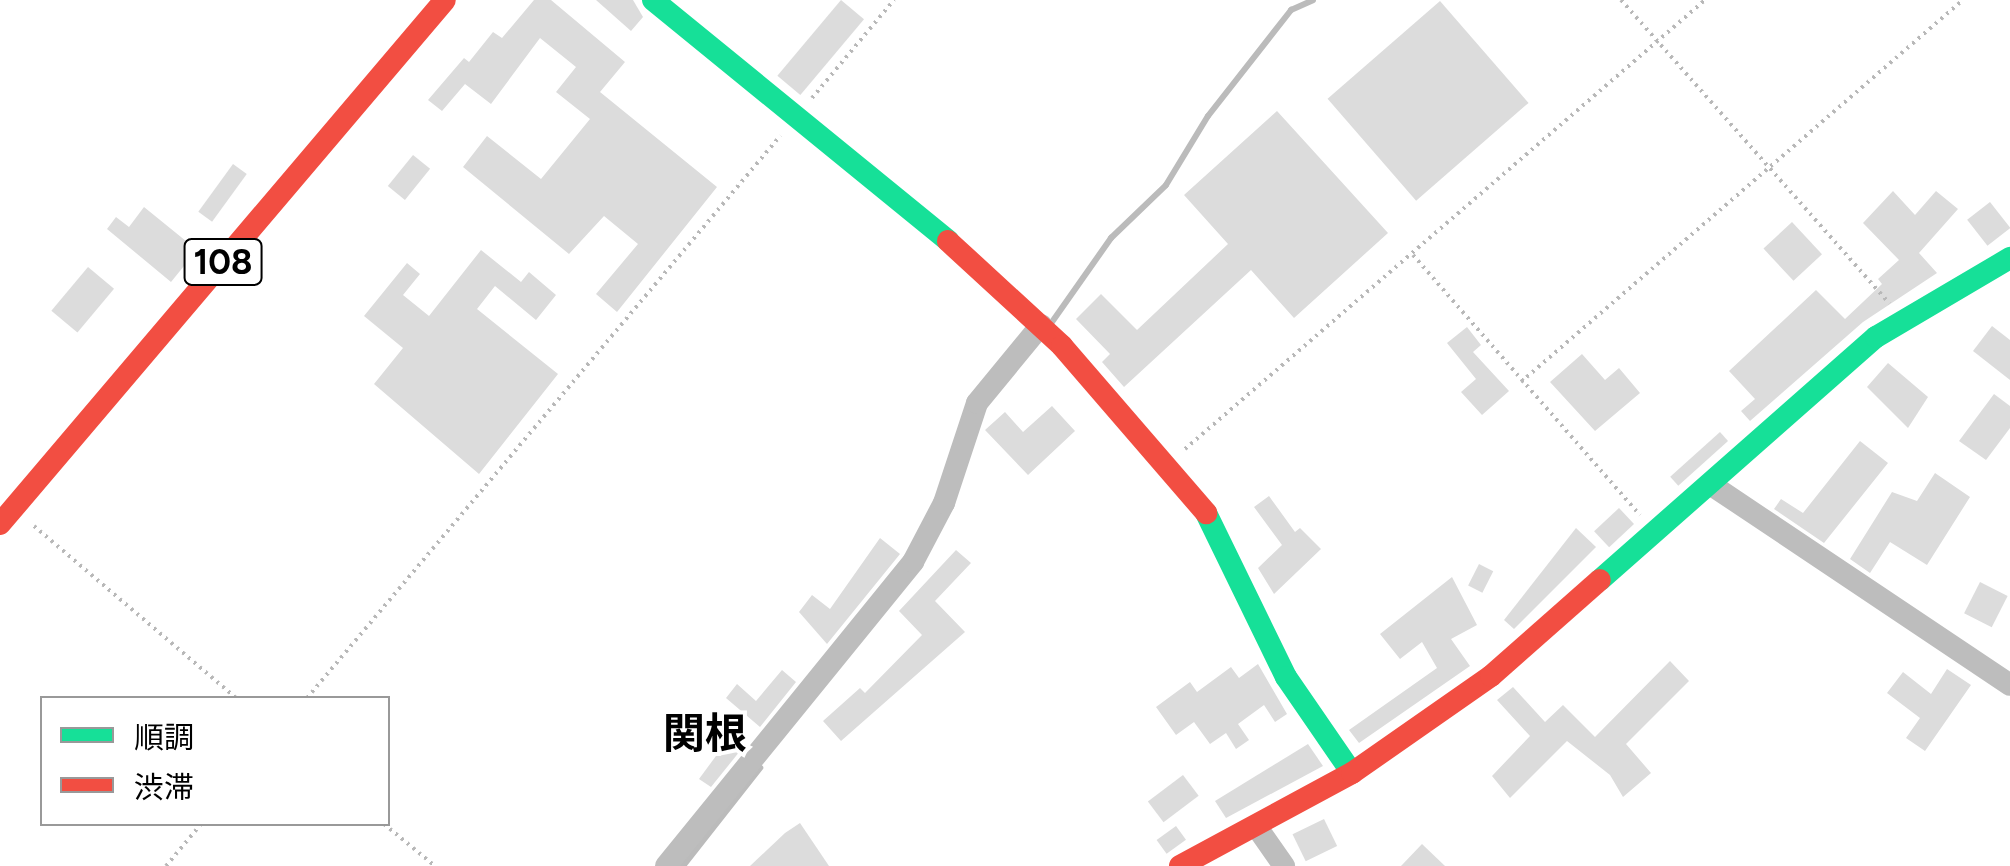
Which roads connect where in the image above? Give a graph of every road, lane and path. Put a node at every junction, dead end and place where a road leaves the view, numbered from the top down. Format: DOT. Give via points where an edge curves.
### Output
graph roads {
  1 [pos="445,0"];
  2 [pos="653,0"];
  3 [pos="894,0"];
  4 [pos="1621,0"];
  5 [pos="1705,0"];
  6 [pos="1963,0"];
  7 [pos="1658,41"];
  8 [pos="794,118"];
  9 [pos="1769,169"];
  10 [pos="1413,254"];
  11 [pos="2010,258"];
  12 [pos="1902,318"];
  13 [pos="1040,325"];
  14 [pos="1522,382"];
  15 [pos="1167,465"];
  16 [pos="1710,484"];
  17 [pos="7,516"];
  18 [pos="1654,530"];
  19 [pos="2010,685"];
  20 [pos="233,696"];
  21 [pos="308,696"];
  22 [pos="1352,773"];
  23 [pos="200,826"];
  24 [pos="386,826"];
  25 [pos="1256,826"];
  26 [pos="166,866"];
  27 [pos="435,866"];
  28 [pos="666,866"];
  29 [pos="1180,866"];
  30 [pos="1284,866"];
  1 -- 17 [label="main road, 108"];
  2 -- 8 [label="main road"];
  3 -- 8 [label="path"];
  4 -- 7 [label="path"];
  5 -- 7 [label="path"];
  6 -- 9 [label="path"];
  7 -- 9 [label="path"];
  7 -- 10 [label="path"];
  8 -- 13 [label="main road"];
  8 -- 21 [label="path"];
  9 -- 12 [label="path"];
  9 -- 14 [label="path"];
  10 -- 14 [label="path"];
  10 -- 15 [label="path"];
  11 -- 12 [label="main road"];
  12 -- 16 [label="main road"];
  13 -- 15 [label="main road"];
  13 -- 28 [label="street" via="976,403 944,503 913,562"];
  14 -- 18 [label="path"];
  15 -- 22 [label="main road" via="1215,523 1286,677"];
  16 -- 18 [label="main road"];
  16 -- 19 [label="street"];
  17 -- 20 [label="path"];
  18 -- 22 [label="main road" via="1491,676"];
  22 -- 25 [label="main road"];
  23 -- 26 [label="path"];
  24 -- 27 [label="path"];
  25 -- 29 [label="main road"];
  25 -- 30 [label="street"];
}
